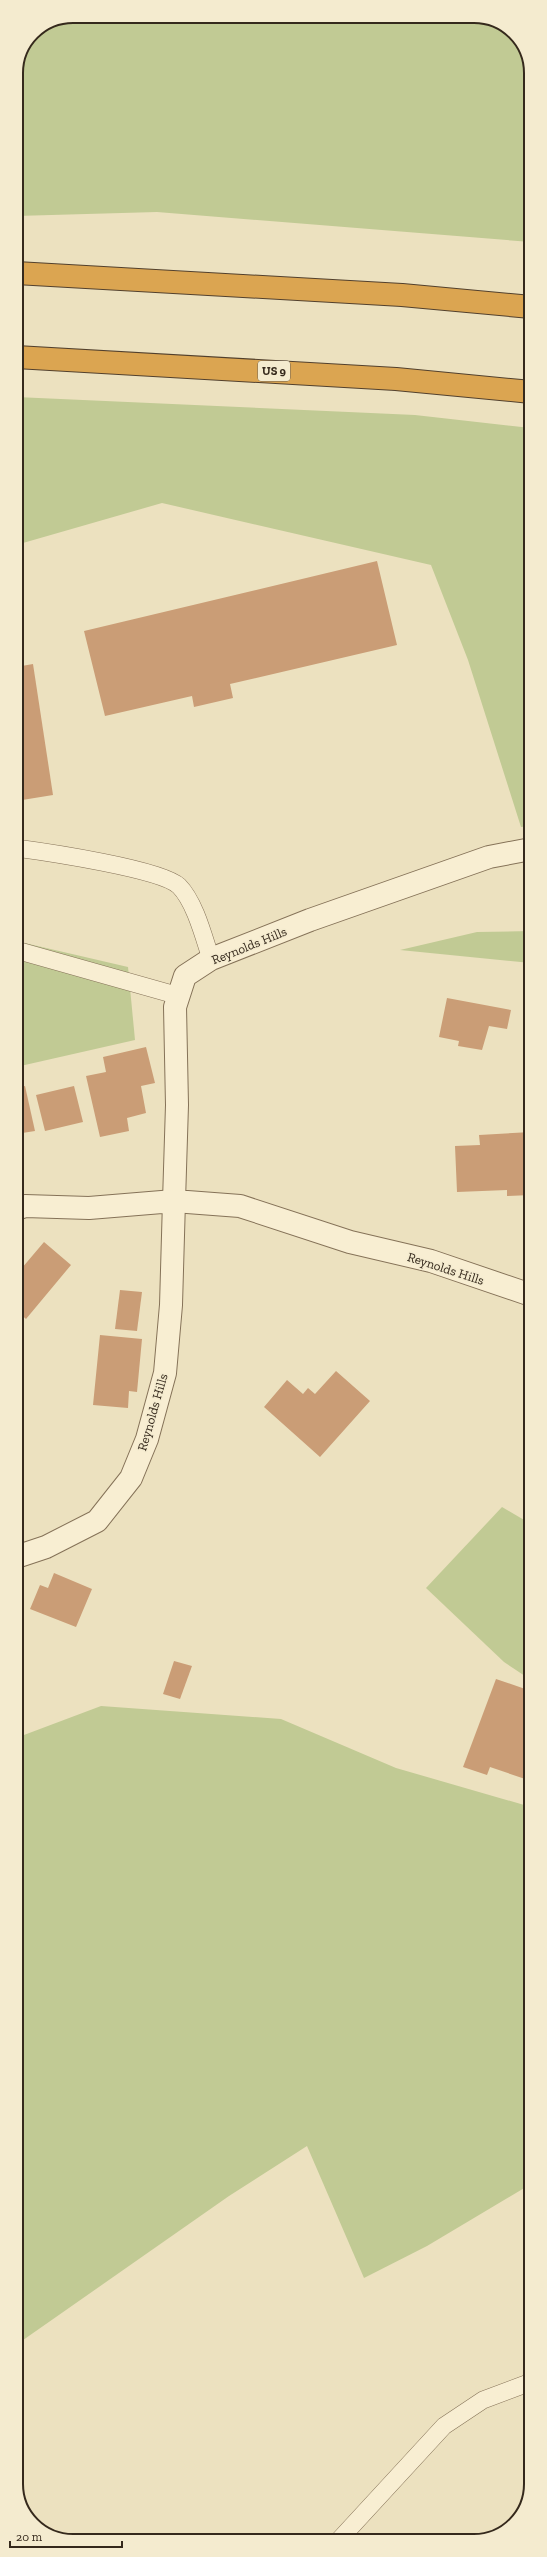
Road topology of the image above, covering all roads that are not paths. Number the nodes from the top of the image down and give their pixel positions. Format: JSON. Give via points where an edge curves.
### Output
{"nodes":[{"id":1,"x":23,"y":273,"type":"edge"},
{"id":2,"x":524,"y":306,"type":"edge"},
{"id":3,"x":23,"y":357,"type":"edge"},
{"id":4,"x":524,"y":391,"type":"edge"},
{"id":5,"x":23,"y":849,"type":"edge"},
{"id":6,"x":524,"y":850,"type":"edge"},
{"id":7,"x":23,"y":952,"type":"edge"},
{"id":8,"x":211,"y":959,"type":"junction"},
{"id":9,"x":179,"y":996,"type":"junction"},
{"id":10,"x":174,"y":1201,"type":"junction"},
{"id":11,"x":23,"y":1207,"type":"edge"},
{"id":12,"x":524,"y":1293,"type":"edge"},
{"id":13,"x":23,"y":1555,"type":"edge"},
{"id":14,"x":524,"y":2385,"type":"edge"},
{"id":15,"x":345,"y":2534,"type":"edge"}],
"edges":[{"from":1,"to":2,"type":"highway","via":[[394,295]]},
{"from":3,"to":4,"type":"highway","number":"US 9","via":[[388,378]]},
{"from":5,"to":8,"type":"lane","via":[[52,852],[146,872],[179,886],[197,916]]},
{"from":6,"to":8,"type":"street","name":"Reynolds Hills","via":[[488,857],[310,920]]},
{"from":7,"to":9,"type":"lane"},
{"from":8,"to":9,"type":"street","name":"Reynolds Hills","via":[[185,976]]},
{"from":9,"to":10,"type":"street","name":"Reynolds Hills","via":[[175,1007],[177,1105]]},
{"from":10,"to":11,"type":"street","name":"Reynolds Hills","via":[[89,1208]]},
{"from":10,"to":12,"type":"street","name":"Reynolds Hills","via":[[240,1206],[350,1242],[431,1261]]},
{"from":10,"to":13,"type":"street","name":"Reynolds Hills","via":[[165,1373],[146,1439],[131,1478],[97,1521],[46,1547]]},
{"from":14,"to":15,"type":"lane","via":[[483,2400],[444,2426]]}]}
